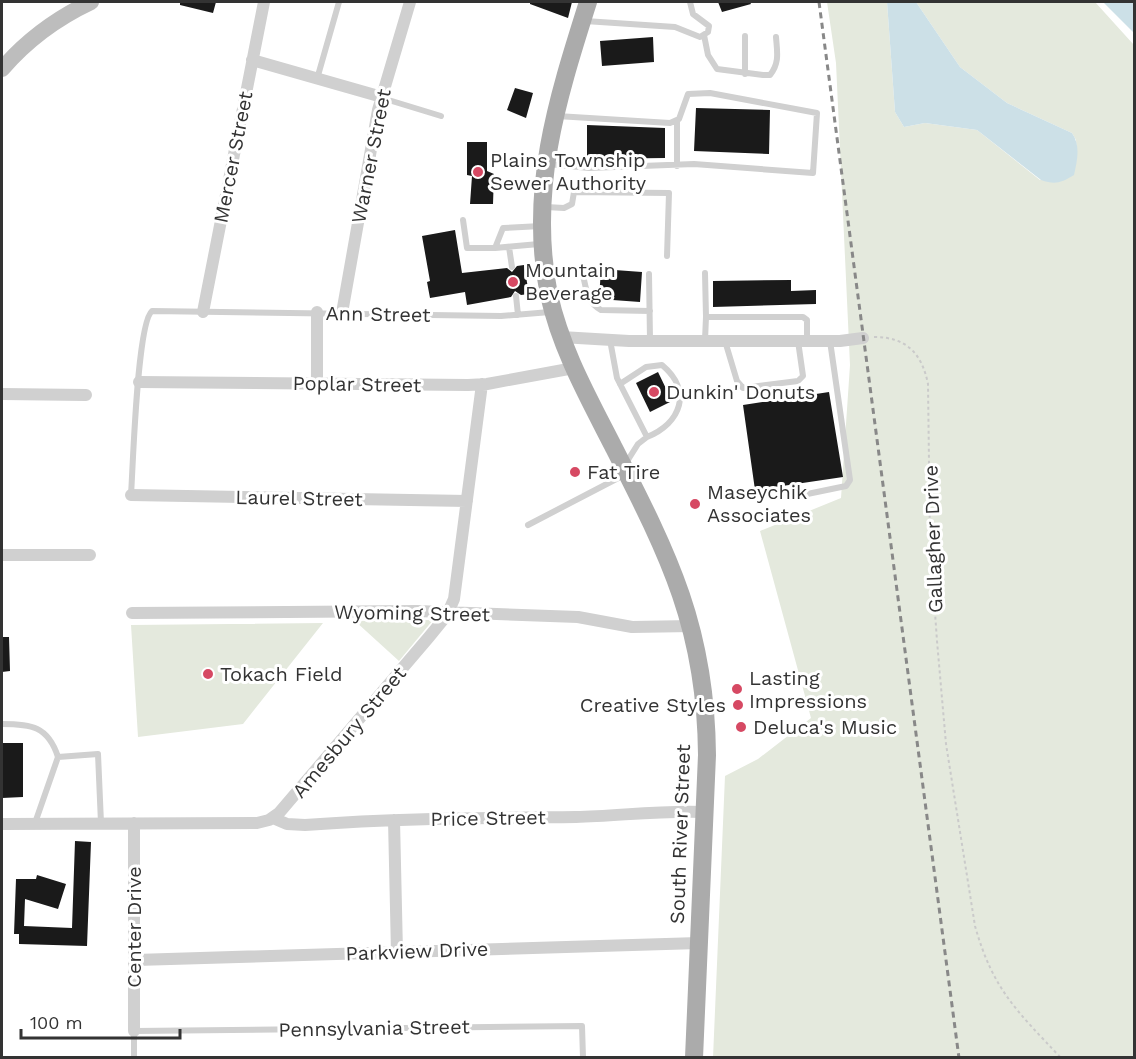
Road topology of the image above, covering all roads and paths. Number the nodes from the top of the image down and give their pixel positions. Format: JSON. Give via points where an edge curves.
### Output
{"nodes":[{"id":1,"x":91,"y":2,"type":"edge"},
{"id":2,"x":264,"y":2,"type":"edge"},
{"id":3,"x":339,"y":2,"type":"edge"},
{"id":4,"x":410,"y":2,"type":"edge"},
{"id":5,"x":588,"y":2,"type":"edge"},
{"id":6,"x":690,"y":2,"type":"edge"},
{"id":7,"x":582,"y":21,"type":"junction"},
{"id":8,"x":704,"y":35,"type":"junction"},
{"id":9,"x":745,"y":36,"type":"dead end"},
{"id":10,"x":776,"y":37,"type":"dead end"},
{"id":11,"x":252,"y":60,"type":"junction"},
{"id":12,"x":2,"y":69,"type":"edge"},
{"id":13,"x":745,"y":74,"type":"junction"},
{"id":14,"x":317,"y":80,"type":"junction"},
{"id":15,"x":382,"y":98,"type":"junction"},
{"id":16,"x":441,"y":116,"type":"dead end"},
{"id":17,"x":554,"y":116,"type":"junction"},
{"id":18,"x":674,"y":123,"type":"junction"},
{"id":19,"x":544,"y":164,"type":"junction"},
{"id":20,"x":677,"y":166,"type":"junction"},
{"id":21,"x":542,"y":207,"type":"junction"},
{"id":22,"x":463,"y":220,"type":"dead end"},
{"id":23,"x":542,"y":235,"type":"junction"},
{"id":24,"x":509,"y":247,"type":"junction"},
{"id":25,"x":495,"y":248,"type":"junction"},
{"id":26,"x":667,"y":256,"type":"dead end"},
{"id":27,"x":512,"y":267,"type":"dead end"},
{"id":28,"x":705,"y":273,"type":"dead end"},
{"id":29,"x":649,"y":274,"type":"dead end"},
{"id":30,"x":583,"y":275,"type":"dead end"},
{"id":31,"x":516,"y":296,"type":"dead end"},
{"id":32,"x":553,"y":311,"type":"junction"},
{"id":33,"x":650,"y":311,"type":"junction"},
{"id":34,"x":203,"y":312,"type":"junction"},
{"id":35,"x":317,"y":312,"type":"junction"},
{"id":36,"x":342,"y":313,"type":"junction"},
{"id":37,"x":518,"y":315,"type":"junction"},
{"id":38,"x":706,"y":316,"type":"junction"},
{"id":39,"x":561,"y":337,"type":"junction"},
{"id":40,"x":863,"y":338,"type":"joint"},
{"id":41,"x":610,"y":340,"type":"junction"},
{"id":42,"x":650,"y":340,"type":"junction"},
{"id":43,"x":705,"y":340,"type":"junction"},
{"id":44,"x":725,"y":340,"type":"junction"},
{"id":45,"x":802,"y":341,"type":"junction"},
{"id":46,"x":830,"y":341,"type":"junction"},
{"id":47,"x":574,"y":368,"type":"junction"},
{"id":48,"x":139,"y":382,"type":"junction"},
{"id":49,"x":317,"y":384,"type":"junction"},
{"id":50,"x":482,"y":384,"type":"junction"},
{"id":51,"x":620,"y":384,"type":"junction"},
{"id":52,"x":2,"y":394,"type":"edge"},
{"id":53,"x":86,"y":395,"type":"dead end"},
{"id":54,"x":647,"y":437,"type":"junction"},
{"id":55,"x":625,"y":470,"type":"junction"},
{"id":56,"x":131,"y":495,"type":"joint"},
{"id":57,"x":788,"y":498,"type":"dead end"},
{"id":58,"x":467,"y":501,"type":"junction"},
{"id":59,"x":528,"y":525,"type":"dead end"},
{"id":60,"x":2,"y":555,"type":"edge"},
{"id":61,"x":90,"y":555,"type":"dead end"},
{"id":62,"x":132,"y":613,"type":"dead end"},
{"id":63,"x":448,"y":613,"type":"junction"},
{"id":64,"x":692,"y":626,"type":"junction"},
{"id":65,"x":2,"y":724,"type":"edge"},
{"id":66,"x":58,"y":757,"type":"junction"},
{"id":67,"x":705,"y":812,"type":"junction"},
{"id":68,"x":273,"y":818,"type":"junction"},
{"id":69,"x":394,"y":820,"type":"junction"},
{"id":70,"x":35,"y":823,"type":"junction"},
{"id":71,"x":101,"y":823,"type":"junction"},
{"id":72,"x":134,"y":823,"type":"junction"},
{"id":73,"x":2,"y":824,"type":"edge"},
{"id":74,"x":699,"y":943,"type":"junction"},
{"id":75,"x":397,"y":953,"type":"junction"},
{"id":76,"x":136,"y":960,"type":"junction"},
{"id":77,"x":135,"y":1031,"type":"junction"},
{"id":78,"x":134,"y":1058,"type":"edge"},
{"id":79,"x":583,"y":1058,"type":"edge"},
{"id":80,"x":694,"y":1058,"type":"edge"},
{"id":81,"x":1060,"y":1058,"type":"edge"}],
"edges":[{"from":1,"to":12,"type":"main road","via":[[33,37]]},
{"from":2,"to":11,"type":"street","name":"Mercer Street"},
{"from":3,"to":14,"type":"lane"},
{"from":4,"to":15,"type":"street","name":"Warner Street"},
{"from":5,"to":7,"type":"main road","name":"South River Street"},
{"from":6,"to":8,"type":"lane","via":[[693,14],[709,26]]},
{"from":7,"to":8,"type":"lane","via":[[675,27]]},
{"from":7,"to":17,"type":"main road","name":"South River Street"},
{"from":8,"to":13,"type":"lane","via":[[708,55],[717,69]]},
{"from":9,"to":13,"type":"lane"},
{"from":10,"to":13,"type":"lane","via":[[777,62],[770,75]]},
{"from":11,"to":14,"type":"street"},
{"from":11,"to":34,"type":"street","name":"Mercer Street"},
{"from":14,"to":15,"type":"street"},
{"from":15,"to":16,"type":"lane"},
{"from":15,"to":36,"type":"street","name":"Warner Street"},
{"from":17,"to":18,"type":"lane"},
{"from":17,"to":19,"type":"main road","name":"South River Street"},
{"from":18,"to":20,"type":"lane"},
{"from":18,"to":20,"type":"lane","via":[[688,94],[710,93],[817,113],[813,173]]},
{"from":19,"to":20,"type":"lane","via":[[589,168]]},
{"from":19,"to":21,"type":"main road","name":"South River Street"},
{"from":21,"to":23,"type":"main road","name":"South River Street"},
{"from":21,"to":26,"type":"lane","via":[[564,208],[572,204],[574,192],[669,194]]},
{"from":22,"to":25,"type":"lane","via":[[467,248]]},
{"from":23,"to":24,"type":"lane"},
{"from":23,"to":25,"type":"lane","via":[[503,228]]},
{"from":23,"to":32,"type":"main road","name":"South River Street"},
{"from":24,"to":25,"type":"lane"},
{"from":24,"to":27,"type":"lane"},
{"from":28,"to":38,"type":"lane"},
{"from":29,"to":33,"type":"lane"},
{"from":30,"to":33,"type":"lane","via":[[595,307]]},
{"from":31,"to":37,"type":"lane"},
{"from":32,"to":37,"type":"lane","name":"Ann Street"},
{"from":32,"to":39,"type":"main road","name":"South River Street"},
{"from":33,"to":42,"type":"lane"},
{"from":34,"to":35,"type":"lane","name":"Ann Street"},
{"from":34,"to":48,"type":"lane","name":"Ann Street","via":[[159,309],[149,314]]},
{"from":35,"to":36,"type":"lane","name":"Ann Street"},
{"from":35,"to":49,"type":"street"},
{"from":36,"to":37,"type":"lane","name":"Ann Street"},
{"from":38,"to":43,"type":"lane"},
{"from":38,"to":45,"type":"lane","via":[[803,317],[807,320]]},
{"from":39,"to":41,"type":"street"},
{"from":39,"to":47,"type":"main road","name":"South River Street"},
{"from":40,"to":46,"type":"street"},
{"from":40,"to":81,"type":"path","name":"Gallagher Drive","via":[[888,338],[907,344],[925,368],[937,641],[946,744],[969,902],[981,948],[999,987]]},
{"from":41,"to":42,"type":"street"},
{"from":41,"to":51,"type":"lane"},
{"from":42,"to":43,"type":"street"},
{"from":43,"to":44,"type":"street"},
{"from":44,"to":45,"type":"street"},
{"from":44,"to":45,"type":"lane","via":[[737,381],[743,388],[798,381],[803,376]]},
{"from":45,"to":46,"type":"street"},
{"from":46,"to":57,"type":"lane","via":[[850,480],[846,486]]},
{"from":47,"to":50,"type":"street","name":"Poplar Street"},
{"from":47,"to":55,"type":"main road","name":"South River Street"},
{"from":48,"to":49,"type":"street","name":"Poplar Street"},
{"from":48,"to":56,"type":"lane"},
{"from":49,"to":50,"type":"street","name":"Poplar Street"},
{"from":50,"to":58,"type":"street","name":"Amesbury Street"},
{"from":51,"to":54,"type":"lane"},
{"from":51,"to":54,"type":"lane","via":[[646,367],[662,365],[679,389],[680,406],[670,424]]},
{"from":52,"to":53,"type":"street"},
{"from":54,"to":55,"type":"lane","via":[[638,444]]},
{"from":55,"to":59,"type":"lane"},
{"from":55,"to":64,"type":"main road","name":"South River Street","via":[[670,563]]},
{"from":56,"to":58,"type":"street","name":"Laurel Street"},
{"from":58,"to":63,"type":"street","name":"Amesbury Street","via":[[456,591]]},
{"from":60,"to":61,"type":"street"},
{"from":62,"to":63,"type":"street","name":"Wyoming Street"},
{"from":63,"to":64,"type":"street","name":"Wyoming Street","via":[[578,617],[632,627]]},
{"from":63,"to":68,"type":"street","name":"Amesbury Street"},
{"from":64,"to":67,"type":"main road","name":"South River Street","via":[[704,683]]},
{"from":65,"to":66,"type":"lane","via":[[40,729]]},
{"from":66,"to":70,"type":"lane"},
{"from":66,"to":71,"type":"lane","via":[[98,754]]},
{"from":67,"to":69,"type":"street","name":"Price Street"},
{"from":67,"to":74,"type":"main road","name":"South River Street"},
{"from":68,"to":69,"type":"street","name":"Price Street","via":[[305,825]]},
{"from":68,"to":72,"type":"street","via":[[257,823]]},
{"from":69,"to":75,"type":"street"},
{"from":70,"to":71,"type":"street"},
{"from":70,"to":73,"type":"street"},
{"from":71,"to":72,"type":"street"},
{"from":72,"to":76,"type":"street","name":"Center Drive"},
{"from":74,"to":75,"type":"street","name":"Parkview Drive"},
{"from":74,"to":80,"type":"main road","name":"South River Street"},
{"from":75,"to":76,"type":"street","name":"Parkview Drive"},
{"from":76,"to":77,"type":"street","name":"Center Drive"},
{"from":77,"to":78,"type":"lane"},
{"from":77,"to":79,"type":"lane","name":"Pennsylvania Street","via":[[582,1026]]}]}
